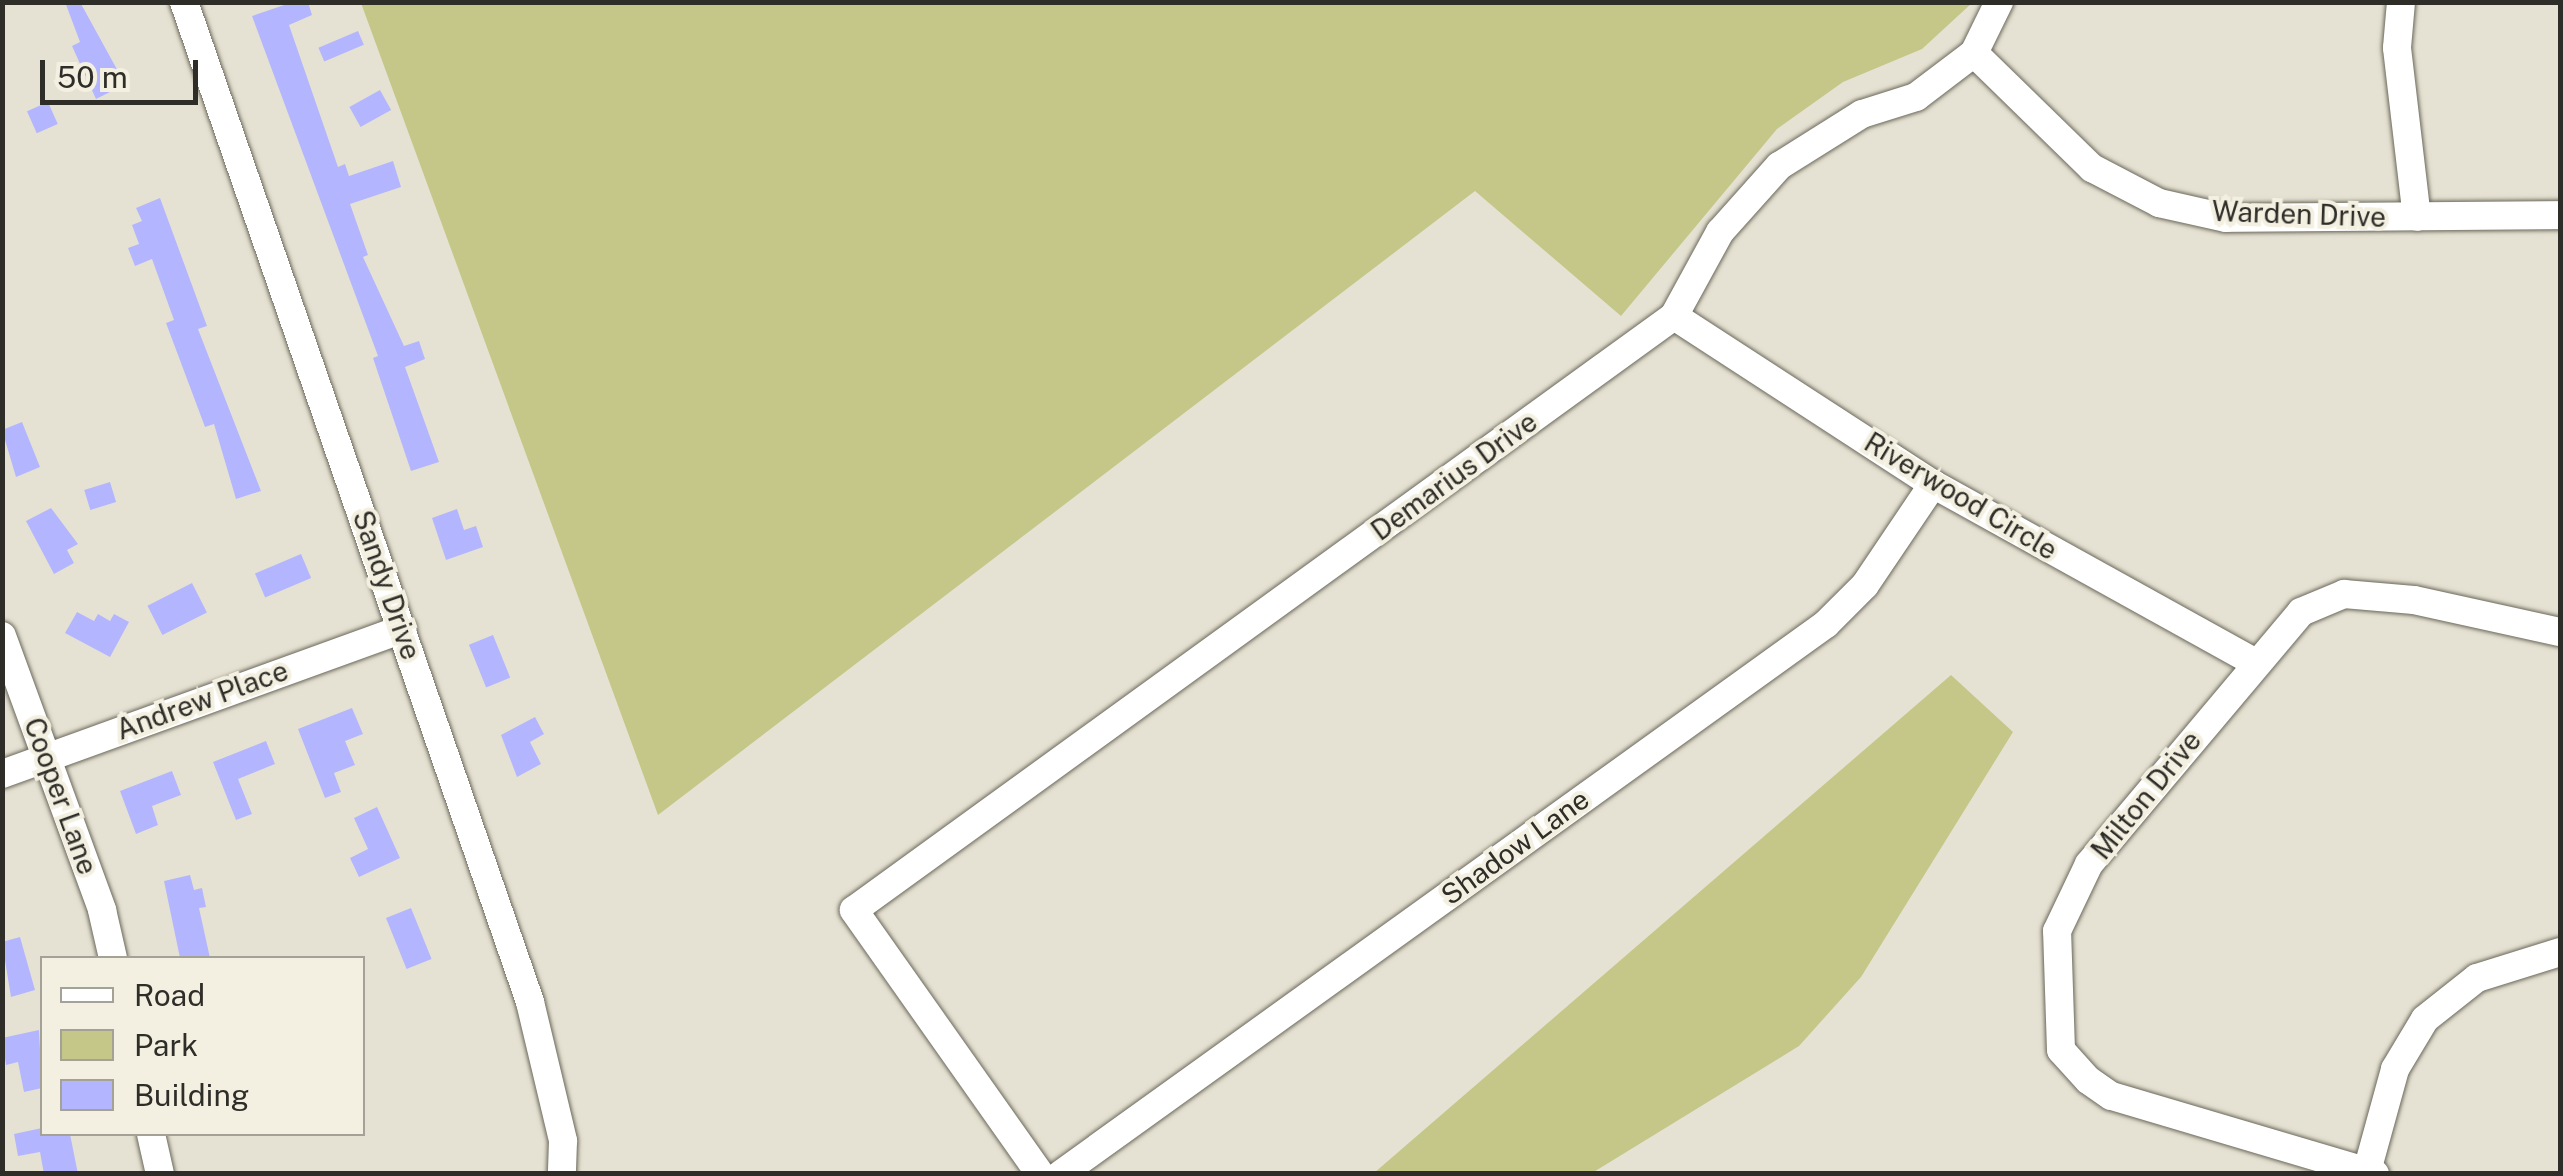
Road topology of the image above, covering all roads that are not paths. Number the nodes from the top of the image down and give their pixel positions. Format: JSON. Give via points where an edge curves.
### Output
{"nodes":[{"id":1,"x":184,"y":2,"type":"edge"},
{"id":2,"x":1999,"y":2,"type":"edge"},
{"id":3,"x":2401,"y":2,"type":"edge"},
{"id":4,"x":1974,"y":53,"type":"junction"},
{"id":5,"x":2560,"y":215,"type":"edge"},
{"id":6,"x":2417,"y":217,"type":"junction"},
{"id":7,"x":1674,"y":316,"type":"junction"},
{"id":8,"x":1934,"y":484,"type":"junction"},
{"id":9,"x":403,"y":629,"type":"junction"},
{"id":10,"x":2560,"y":632,"type":"edge"},
{"id":11,"x":2,"y":636,"type":"edge"},
{"id":12,"x":2254,"y":662,"type":"junction"},
{"id":13,"x":46,"y":756,"type":"junction"},
{"id":14,"x":2,"y":774,"type":"edge"},
{"id":15,"x":2560,"y":952,"type":"edge"},
{"id":16,"x":113,"y":956,"type":"edge"},
{"id":17,"x":151,"y":1136,"type":"edge"},
{"id":18,"x":2371,"y":1172,"type":"edge"},
{"id":19,"x":160,"y":1174,"type":"edge"},
{"id":20,"x":562,"y":1174,"type":"edge"},
{"id":21,"x":1040,"y":1174,"type":"edge"},
{"id":22,"x":1060,"y":1174,"type":"edge"}],
"edges":[{"from":1,"to":9,"type":"street","name":"Sandy Drive"},
{"from":2,"to":4,"type":"street","name":"Demarius Drive"},
{"from":3,"to":6,"type":"street","via":[[2398,48]]},
{"from":4,"to":6,"type":"street","name":"Warden Drive","via":[[2092,168],[2159,203],[2226,218]]},
{"from":4,"to":7,"type":"street","name":"Demarius Drive","via":[[1916,98],[1862,114],[1779,166],[1720,232]]},
{"from":5,"to":6,"type":"street","name":"Warden Drive"},
{"from":7,"to":8,"type":"street","name":"Riverwood Circle"},
{"from":7,"to":21,"type":"street","name":"Demarius Drive","via":[[854,910]]},
{"from":8,"to":12,"type":"street","name":"Riverwood Circle"},
{"from":8,"to":22,"type":"street","name":"Shadow Lane","via":[[1865,585],[1826,624]]},
{"from":9,"to":13,"type":"street","name":"Andrew Place"},
{"from":9,"to":20,"type":"street","name":"Sandy Drive","via":[[530,1002],[562,1141]]},
{"from":10,"to":12,"type":"street","name":"Milton Drive","via":[[2414,600],[2344,594],[2301,612]]},
{"from":11,"to":13,"type":"street","name":"Cooper Lane"},
{"from":12,"to":18,"type":"street","name":"Milton Drive","via":[[2088,864],[2057,931],[2061,1050],[2111,1096]]},
{"from":13,"to":14,"type":"street","name":"Andrew Place"},
{"from":13,"to":16,"type":"street","name":"Cooper Lane"},
{"from":15,"to":18,"type":"street","via":[[2477,978],[2425,1019],[2395,1069]]},
{"from":17,"to":19,"type":"street"}]}
